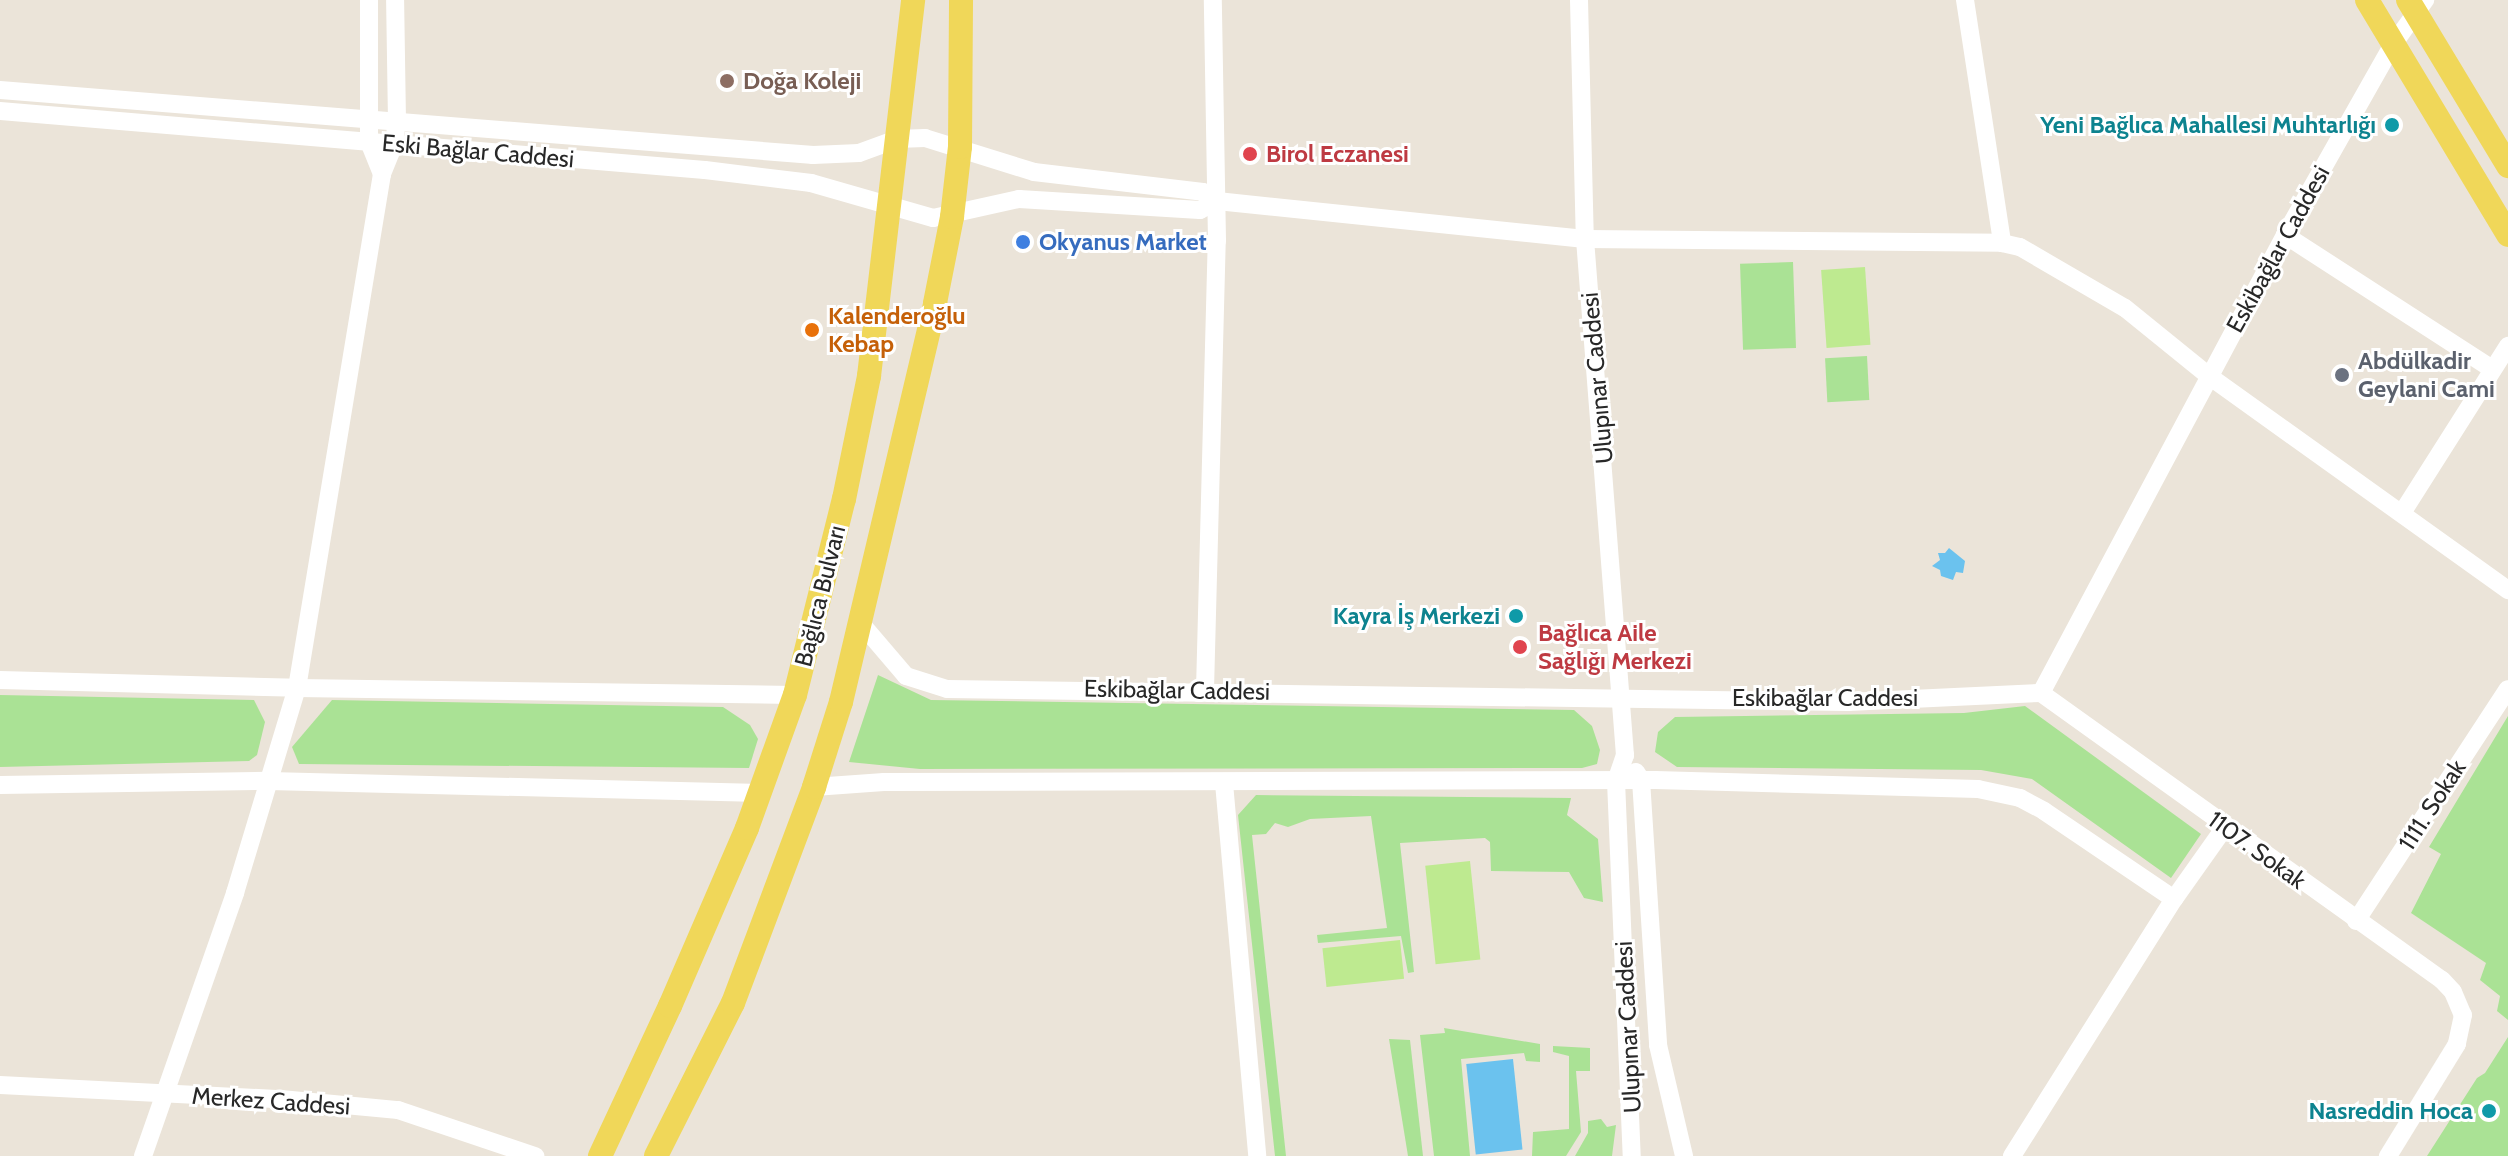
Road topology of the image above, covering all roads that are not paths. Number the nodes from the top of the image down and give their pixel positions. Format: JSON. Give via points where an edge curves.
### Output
{"nodes":[{"id":1,"x":369,"y":0,"type":"edge"},
{"id":2,"x":395,"y":0,"type":"edge"},
{"id":3,"x":913,"y":0,"type":"edge"},
{"id":4,"x":961,"y":0,"type":"edge"},
{"id":5,"x":1213,"y":0,"type":"edge"},
{"id":6,"x":1965,"y":0,"type":"edge"},
{"id":7,"x":2367,"y":0,"type":"edge"},
{"id":8,"x":1584,"y":1,"type":"edge"},
{"id":9,"x":2416,"y":4,"type":"edge"},
{"id":10,"x":2392,"y":46,"type":"junction"},
{"id":11,"x":0,"y":90,"type":"edge"},
{"id":12,"x":0,"y":111,"type":"edge"},
{"id":13,"x":371,"y":119,"type":"junction"},
{"id":14,"x":397,"y":121,"type":"junction"},
{"id":15,"x":897,"y":139,"type":"junction"},
{"id":16,"x":369,"y":142,"type":"junction"},
{"id":17,"x":394,"y":144,"type":"junction"},
{"id":18,"x":960,"y":147,"type":"junction"},
{"id":19,"x":2508,"y":166,"type":"edge"},
{"id":20,"x":382,"y":174,"type":"junction"},
{"id":21,"x":1217,"y":201,"type":"junction"},
{"id":22,"x":889,"y":207,"type":"junction"},
{"id":23,"x":952,"y":217,"type":"junction"},
{"id":24,"x":2285,"y":235,"type":"junction"},
{"id":25,"x":2508,"y":235,"type":"edge"},
{"id":26,"x":1585,"y":239,"type":"junction"},
{"id":27,"x":2002,"y":243,"type":"junction"},
{"id":28,"x":2508,"y":346,"type":"edge"},
{"id":29,"x":2492,"y":369,"type":"junction"},
{"id":30,"x":2209,"y":376,"type":"junction"},
{"id":31,"x":2402,"y":513,"type":"junction"},
{"id":32,"x":2508,"y":590,"type":"edge"},
{"id":33,"x":859,"y":621,"type":"junction"},
{"id":34,"x":0,"y":680,"type":"edge"},
{"id":35,"x":297,"y":688,"type":"junction"},
{"id":36,"x":2508,"y":689,"type":"edge"},
{"id":37,"x":1205,"y":690,"type":"junction"},
{"id":38,"x":2041,"y":693,"type":"junction"},
{"id":39,"x":795,"y":695,"type":"junction"},
{"id":40,"x":1621,"y":696,"type":"junction"},
{"id":41,"x":1625,"y":755,"type":"junction"},
{"id":42,"x":1641,"y":780,"type":"junction"},
{"id":43,"x":269,"y":781,"type":"junction"},
{"id":44,"x":1616,"y":781,"type":"junction"},
{"id":45,"x":1224,"y":783,"type":"junction"},
{"id":46,"x":0,"y":785,"type":"edge"},
{"id":47,"x":814,"y":787,"type":"junction"},
{"id":48,"x":761,"y":793,"type":"junction"},
{"id":49,"x":2225,"y":827,"type":"junction"},
{"id":50,"x":2174,"y":899,"type":"junction"},
{"id":51,"x":2356,"y":921,"type":"junction"},
{"id":52,"x":0,"y":1085,"type":"edge"},
{"id":53,"x":165,"y":1093,"type":"junction"},
{"id":54,"x":2022,"y":1153,"type":"edge"},
{"id":55,"x":143,"y":1156,"type":"edge"},
{"id":56,"x":535,"y":1156,"type":"edge"},
{"id":57,"x":600,"y":1156,"type":"edge"},
{"id":58,"x":656,"y":1156,"type":"edge"},
{"id":59,"x":1257,"y":1156,"type":"edge"},
{"id":60,"x":1632,"y":1156,"type":"edge"},
{"id":61,"x":1684,"y":1156,"type":"edge"},
{"id":62,"x":2388,"y":1156,"type":"edge"}],
"edges":[{"from":1,"to":13,"type":"street"},
{"from":2,"to":14,"type":"street"},
{"from":3,"to":15,"type":"main road","name":"Bağlıca Bulvarı"},
{"from":4,"to":18,"type":"main road","name":"Bağlıca Bulvarı"},
{"from":5,"to":21,"type":"street"},
{"from":6,"to":27,"type":"street"},
{"from":7,"to":10,"type":"main road"},
{"from":8,"to":26,"type":"street","name":"Ulupınar Caddesi"},
{"from":9,"to":10,"type":"street","name":"Eskibağlar Caddesi"},
{"from":9,"to":19,"type":"main road"},
{"from":10,"to":24,"type":"street","name":"Eskibağlar Caddesi"},
{"from":10,"to":25,"type":"main road"},
{"from":11,"to":13,"type":"street"},
{"from":12,"to":16,"type":"street","name":"Eski Bağlar Caddesi"},
{"from":13,"to":14,"type":"street"},
{"from":13,"to":16,"type":"street"},
{"from":14,"to":15,"type":"street","via":[[813,155],[859,153]]},
{"from":14,"to":17,"type":"street"},
{"from":15,"to":18,"type":"street","via":[[925,138]]},
{"from":15,"to":22,"type":"main road","name":"Bağlıca Bulvarı"},
{"from":16,"to":17,"type":"street","name":"Eski Bağlar Caddesi"},
{"from":16,"to":20,"type":"street"},
{"from":17,"to":20,"type":"street"},
{"from":17,"to":22,"type":"street","name":"Eski Bağlar Caddesi","via":[[811,183]]},
{"from":18,"to":21,"type":"street","via":[[1034,172],[1203,192]]},
{"from":18,"to":23,"type":"main road","name":"Bağlıca Bulvarı"},
{"from":20,"to":35,"type":"street"},
{"from":21,"to":23,"type":"street","via":[[1200,210],[1019,199]]},
{"from":21,"to":26,"type":"street"},
{"from":21,"to":37,"type":"street"},
{"from":22,"to":23,"type":"street","name":"Eski Bağlar Caddesi"},
{"from":22,"to":39,"type":"main road","name":"Bağlıca Bulvarı","via":[[869,376]]},
{"from":23,"to":33,"type":"main road","name":"Bağlıca Bulvarı"},
{"from":24,"to":29,"type":"street"},
{"from":24,"to":30,"type":"street","name":"Eskibağlar Caddesi"},
{"from":26,"to":27,"type":"street"},
{"from":26,"to":40,"type":"street","name":"Ulupınar Caddesi"},
{"from":27,"to":30,"type":"street","via":[[2020,247],[2125,308]]},
{"from":28,"to":29,"type":"street"},
{"from":29,"to":31,"type":"street"},
{"from":30,"to":31,"type":"street"},
{"from":30,"to":38,"type":"street","name":"Eskibağlar Caddesi"},
{"from":31,"to":32,"type":"street"},
{"from":33,"to":37,"type":"street","name":"Eskibağlar Caddesi","via":[[906,676],[947,689]]},
{"from":33,"to":47,"type":"main road","name":"Bağlıca Bulvarı"},
{"from":34,"to":35,"type":"street"},
{"from":35,"to":39,"type":"street"},
{"from":35,"to":43,"type":"street"},
{"from":36,"to":51,"type":"street","name":"1111. Sokak"},
{"from":37,"to":40,"type":"street","name":"Eskibağlar Caddesi"},
{"from":38,"to":40,"type":"street","name":"Eskibağlar Caddesi","via":[[1848,702]]},
{"from":38,"to":49,"type":"street","name":"1107. Sokak"},
{"from":39,"to":48,"type":"main road","name":"Bağlıca Bulvarı"},
{"from":40,"to":41,"type":"street","name":"Ulupınar Caddesi"},
{"from":41,"to":42,"type":"street","name":"Ulupınar Caddesi"},
{"from":41,"to":44,"type":"street","name":"Ulupınar Caddesi"},
{"from":42,"to":44,"type":"street"},
{"from":42,"to":50,"type":"street","via":[[1978,789],[2006,795],[2044,811]]},
{"from":42,"to":61,"type":"street","name":"Ulupınar Caddesi","via":[[1658,1045]]},
{"from":43,"to":46,"type":"street"},
{"from":43,"to":48,"type":"street"},
{"from":43,"to":53,"type":"street"},
{"from":44,"to":45,"type":"street"},
{"from":44,"to":60,"type":"street","name":"Ulupınar Caddesi"},
{"from":45,"to":47,"type":"street","via":[[884,782]]},
{"from":45,"to":59,"type":"street"},
{"from":47,"to":58,"type":"main road","name":"Bağlıca Bulvarı","via":[[733,1003]]},
{"from":48,"to":57,"type":"main road","name":"Bağlıca Bulvarı"},
{"from":49,"to":50,"type":"street"},
{"from":49,"to":51,"type":"street","name":"1107. Sokak"},
{"from":50,"to":54,"type":"street"},
{"from":51,"to":62,"type":"street","name":"1107. Sokak","via":[[2442,980],[2463,1015],[2457,1044]]},
{"from":52,"to":53,"type":"street","name":"Merkez Caddesi"},
{"from":53,"to":55,"type":"street"},
{"from":53,"to":56,"type":"street","name":"Merkez Caddesi","via":[[398,1110]]}]}
